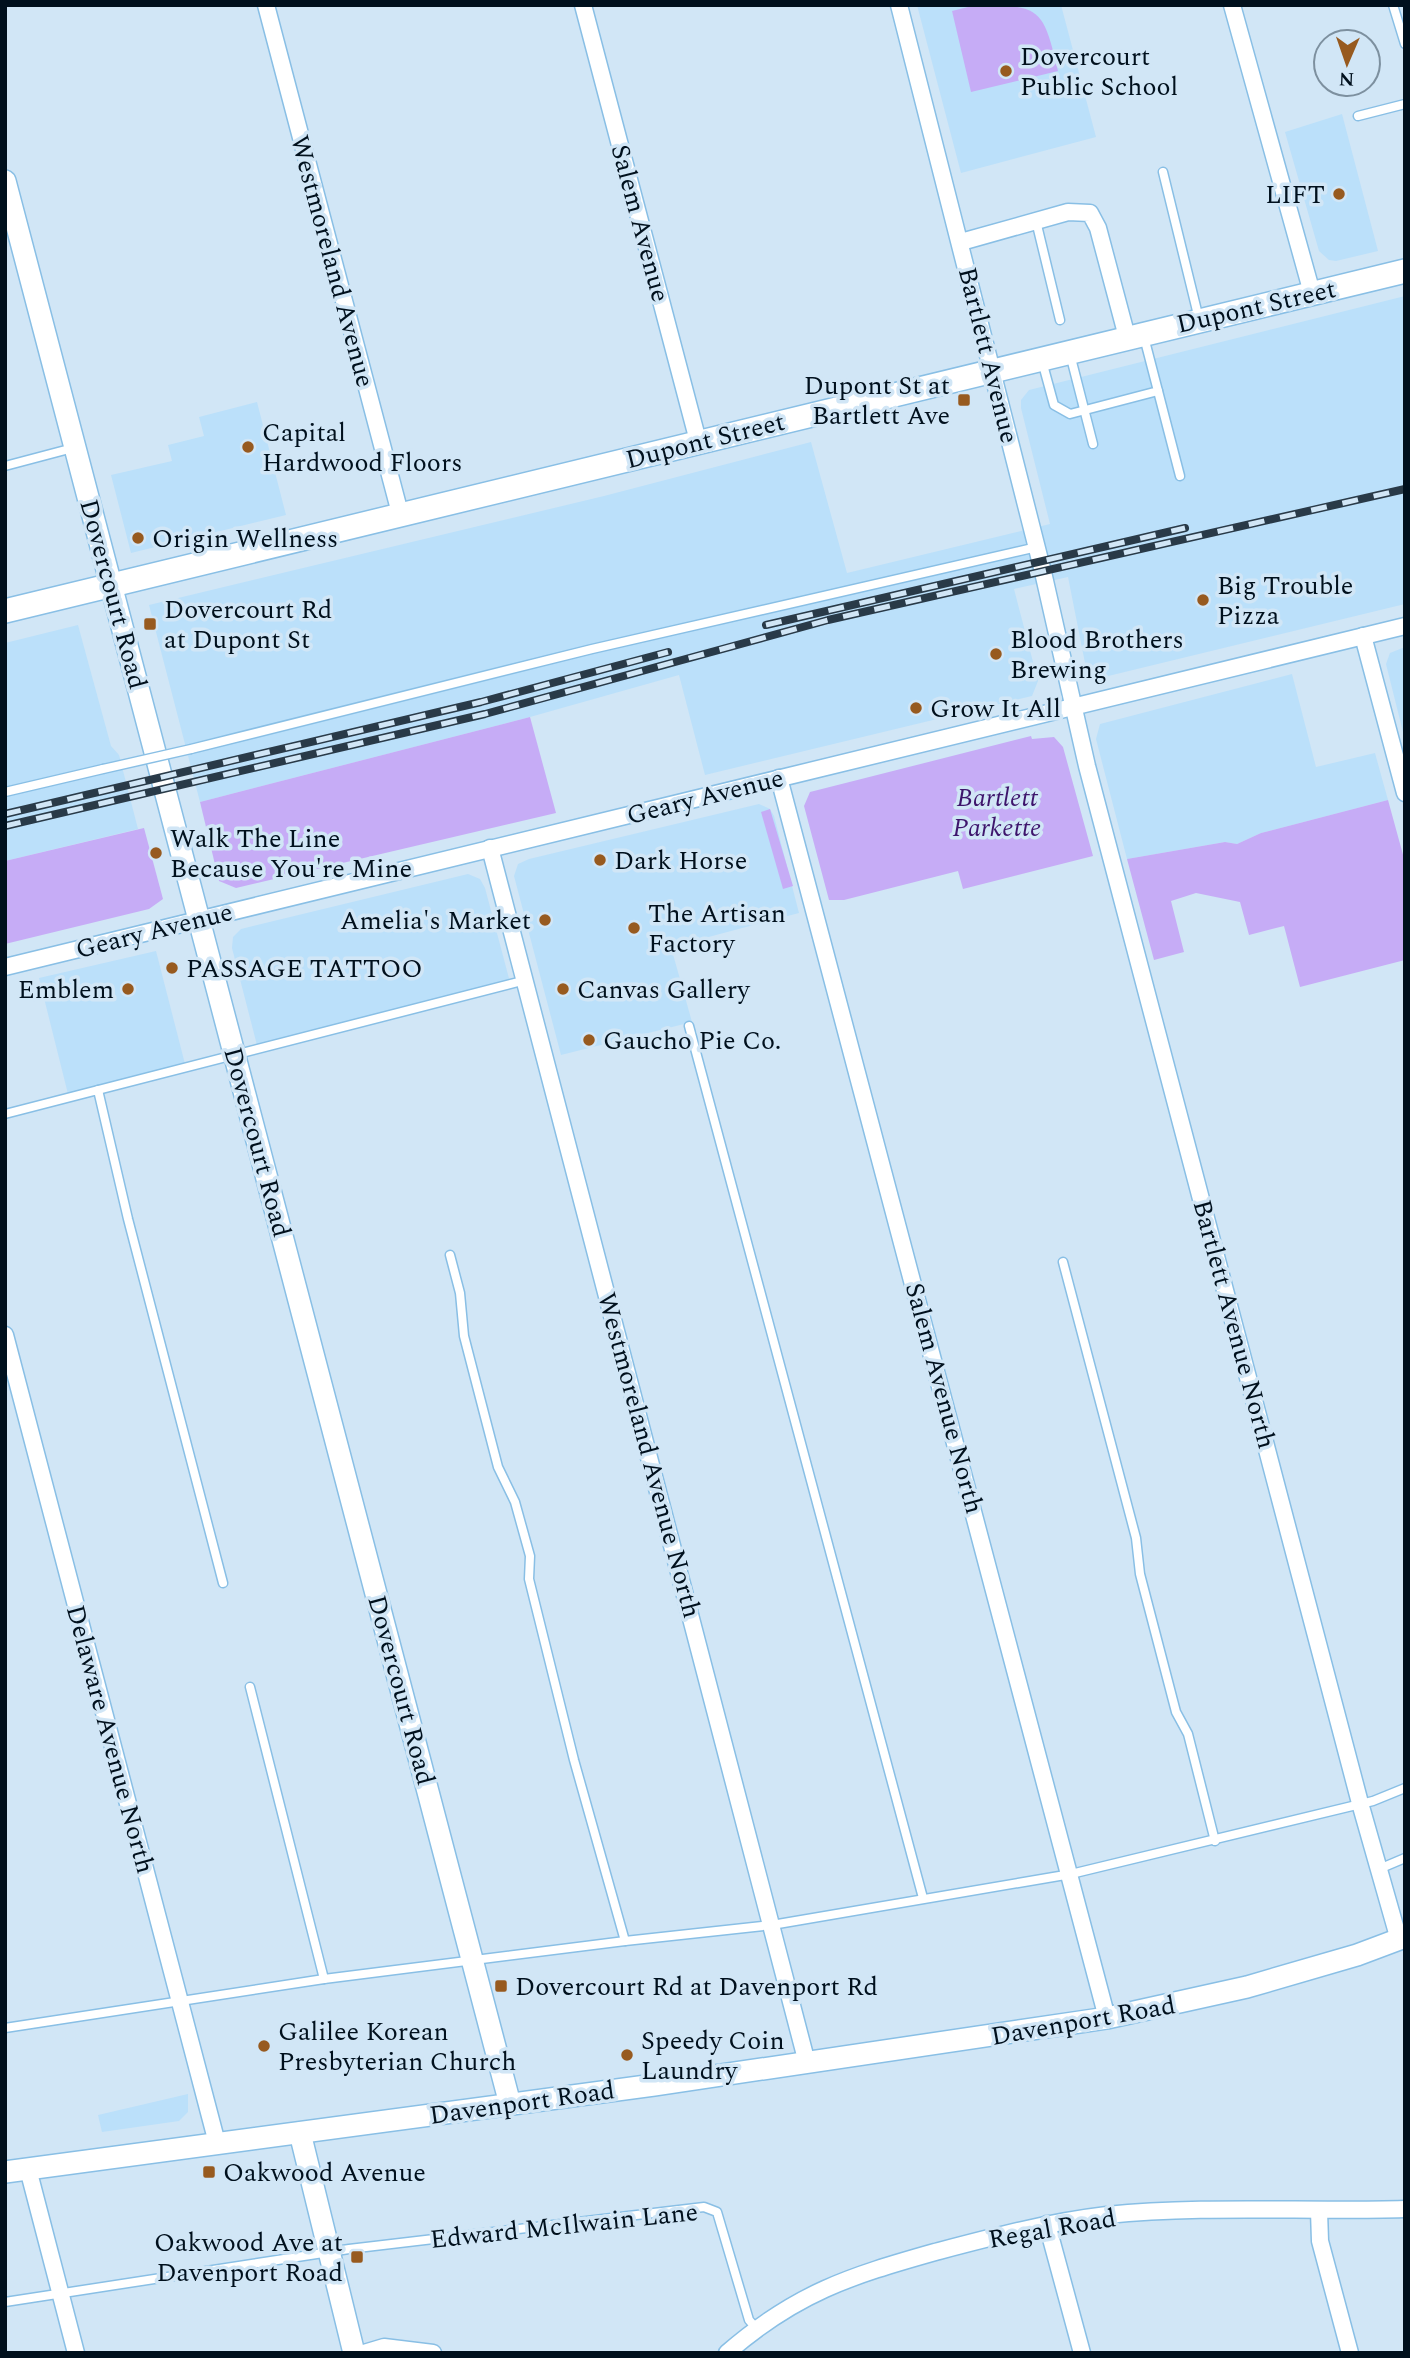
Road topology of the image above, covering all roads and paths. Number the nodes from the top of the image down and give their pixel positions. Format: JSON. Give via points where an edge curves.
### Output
{"nodes":[{"id":1,"x":266,"y":5,"type":"edge"},
{"id":2,"x":583,"y":5,"type":"edge"},
{"id":3,"x":899,"y":5,"type":"edge"},
{"id":4,"x":1233,"y":5,"type":"edge"},
{"id":5,"x":1393,"y":5,"type":"edge"},
{"id":6,"x":1405,"y":44,"type":"edge"},
{"id":7,"x":1405,"y":104,"type":"edge"},
{"id":8,"x":1358,"y":116,"type":"dead end"},
{"id":9,"x":1163,"y":172,"type":"dead end"},
{"id":10,"x":5,"y":181,"type":"edge"},
{"id":11,"x":1036,"y":221,"type":"junction"},
{"id":12,"x":961,"y":242,"type":"junction"},
{"id":13,"x":1405,"y":271,"type":"edge"},
{"id":14,"x":1312,"y":293,"type":"junction"},
{"id":15,"x":1199,"y":319,"type":"junction"},
{"id":16,"x":1060,"y":320,"type":"dead end"},
{"id":17,"x":1135,"y":335,"type":"junction"},
{"id":18,"x":1069,"y":351,"type":"junction"},
{"id":19,"x":1041,"y":358,"type":"junction"},
{"id":20,"x":993,"y":370,"type":"junction"},
{"id":21,"x":1158,"y":391,"type":"junction"},
{"id":22,"x":1084,"y":410,"type":"junction"},
{"id":23,"x":698,"y":441,"type":"junction"},
{"id":24,"x":1093,"y":444,"type":"dead end"},
{"id":25,"x":76,"y":447,"type":"junction"},
{"id":26,"x":5,"y":466,"type":"edge"},
{"id":27,"x":1180,"y":475,"type":"dead end"},
{"id":28,"x":401,"y":517,"type":"junction"},
{"id":29,"x":1037,"y":547,"type":"junction"},
{"id":30,"x":111,"y":585,"type":"junction"},
{"id":31,"x":5,"y":611,"type":"edge"},
{"id":32,"x":1405,"y":626,"type":"edge"},
{"id":33,"x":1363,"y":636,"type":"junction"},
{"id":34,"x":1072,"y":707,"type":"junction"},
{"id":35,"x":779,"y":778,"type":"junction"},
{"id":36,"x":5,"y":792,"type":"edge"},
{"id":37,"x":1405,"y":793,"type":"edge"},
{"id":38,"x":491,"y":848,"type":"junction"},
{"id":39,"x":198,"y":919,"type":"junction"},
{"id":40,"x":5,"y":967,"type":"edge"},
{"id":41,"x":527,"y":979,"type":"junction"},
{"id":42,"x":689,"y":1026,"type":"dead end"},
{"id":43,"x":235,"y":1055,"type":"junction"},
{"id":44,"x":98,"y":1090,"type":"junction"},
{"id":45,"x":5,"y":1114,"type":"edge"},
{"id":46,"x":450,"y":1255,"type":"dead end"},
{"id":47,"x":1063,"y":1262,"type":"dead end"},
{"id":48,"x":5,"y":1335,"type":"edge"},
{"id":49,"x":223,"y":1583,"type":"dead end"},
{"id":50,"x":250,"y":1687,"type":"dead end"},
{"id":51,"x":1405,"y":1788,"type":"edge"},
{"id":52,"x":1360,"y":1803,"type":"junction"},
{"id":53,"x":1215,"y":1841,"type":"junction"},
{"id":54,"x":1405,"y":1858,"type":"edge"},
{"id":55,"x":1379,"y":1869,"type":"junction"},
{"id":56,"x":1071,"y":1874,"type":"junction"},
{"id":57,"x":923,"y":1898,"type":"junction"},
{"id":58,"x":772,"y":1926,"type":"junction"},
{"id":59,"x":1402,"y":1939,"type":"edge"},
{"id":60,"x":625,"y":1941,"type":"junction"},
{"id":61,"x":473,"y":1960,"type":"junction"},
{"id":62,"x":324,"y":1979,"type":"junction"},
{"id":63,"x":180,"y":2000,"type":"junction"},
{"id":64,"x":1107,"y":2018,"type":"junction"},
{"id":65,"x":5,"y":2028,"type":"edge"},
{"id":66,"x":807,"y":2063,"type":"junction"},
{"id":67,"x":510,"y":2104,"type":"junction"},
{"id":68,"x":300,"y":2133,"type":"junction"},
{"id":69,"x":217,"y":2143,"type":"junction"},
{"id":70,"x":28,"y":2169,"type":"junction"},
{"id":71,"x":5,"y":2172,"type":"edge"},
{"id":72,"x":1405,"y":2209,"type":"edge"},
{"id":73,"x":1320,"y":2211,"type":"junction"},
{"id":74,"x":1047,"y":2224,"type":"junction"},
{"id":75,"x":330,"y":2253,"type":"junction"},
{"id":76,"x":59,"y":2295,"type":"junction"},
{"id":77,"x":5,"y":2302,"type":"edge"},
{"id":78,"x":756,"y":2328,"type":"junction"},
{"id":79,"x":76,"y":2353,"type":"edge"},
{"id":80,"x":354,"y":2353,"type":"edge"},
{"id":81,"x":364,"y":2353,"type":"edge"},
{"id":82,"x":433,"y":2353,"type":"edge"},
{"id":83,"x":727,"y":2353,"type":"edge"},
{"id":84,"x":1082,"y":2353,"type":"edge"},
{"id":85,"x":1350,"y":2353,"type":"edge"}],
"edges":[{"from":1,"to":28,"type":"street","name":"Westmoreland Avenue"},
{"from":2,"to":23,"type":"street","name":"Salem Avenue"},
{"from":3,"to":12,"type":"street","name":"Bartlett Avenue"},
{"from":4,"to":14,"type":"street"},
{"from":5,"to":6,"type":"lane"},
{"from":7,"to":8,"type":"lane"},
{"from":9,"to":15,"type":"lane"},
{"from":10,"to":25,"type":"street","name":"Dovercourt Road"},
{"from":11,"to":12,"type":"street"},
{"from":11,"to":16,"type":"lane"},
{"from":11,"to":17,"type":"street","via":[[1068,212],[1090,213]]},
{"from":12,"to":20,"type":"street","name":"Bartlett Avenue"},
{"from":13,"to":14,"type":"main road","name":"Dupont Street"},
{"from":14,"to":15,"type":"main road","name":"Dupont Street"},
{"from":15,"to":17,"type":"main road","name":"Dupont Street"},
{"from":17,"to":18,"type":"main road","name":"Dupont Street"},
{"from":17,"to":21,"type":"lane"},
{"from":18,"to":19,"type":"main road","name":"Dupont Street"},
{"from":18,"to":22,"type":"lane"},
{"from":19,"to":20,"type":"main road","name":"Dupont Street"},
{"from":19,"to":22,"type":"lane","via":[[1054,405],[1064,413]]},
{"from":20,"to":23,"type":"main road","name":"Dupont Street"},
{"from":20,"to":29,"type":"street","name":"Bartlett Avenue"},
{"from":21,"to":22,"type":"lane"},
{"from":21,"to":27,"type":"lane"},
{"from":22,"to":24,"type":"lane"},
{"from":23,"to":28,"type":"main road","name":"Dupont Street"},
{"from":25,"to":26,"type":"lane"},
{"from":25,"to":30,"type":"street","name":"Dovercourt Road"},
{"from":28,"to":30,"type":"main road","name":"Dupont Street"},
{"from":29,"to":34,"type":"street","name":"Bartlett Avenue"},
{"from":29,"to":36,"type":"lane","bridge":true,"via":[[592,649]]},
{"from":30,"to":31,"type":"main road","name":"Dupont Street"},
{"from":30,"to":39,"type":"street","name":"Dovercourt Road"},
{"from":32,"to":33,"type":"street","name":"Geary Avenue"},
{"from":33,"to":34,"type":"street","name":"Geary Avenue"},
{"from":33,"to":37,"type":"street"},
{"from":34,"to":35,"type":"street","name":"Geary Avenue"},
{"from":34,"to":52,"type":"street","name":"Bartlett Avenue North"},
{"from":35,"to":38,"type":"street","name":"Geary Avenue"},
{"from":35,"to":56,"type":"street","name":"Salem Avenue North"},
{"from":38,"to":39,"type":"street","name":"Geary Avenue"},
{"from":38,"to":41,"type":"street","name":"Westmoreland Avenue North"},
{"from":39,"to":40,"type":"street","name":"Geary Avenue"},
{"from":39,"to":43,"type":"street","name":"Dovercourt Road"},
{"from":41,"to":43,"type":"lane"},
{"from":41,"to":58,"type":"street","name":"Westmoreland Avenue North"},
{"from":42,"to":57,"type":"lane"},
{"from":43,"to":44,"type":"lane"},
{"from":43,"to":61,"type":"street","name":"Dovercourt Road"},
{"from":44,"to":45,"type":"lane"},
{"from":44,"to":49,"type":"lane"},
{"from":46,"to":60,"type":"lane","via":[[464,1336],[499,1467],[515,1502],[530,1556],[529,1579]]},
{"from":47,"to":53,"type":"lane","via":[[1136,1538],[1140,1574],[1176,1712],[1188,1734]]},
{"from":48,"to":63,"type":"street","name":"Delaware Avenue North"},
{"from":50,"to":62,"type":"lane"},
{"from":51,"to":52,"type":"lane"},
{"from":52,"to":53,"type":"lane"},
{"from":52,"to":55,"type":"street","name":"Bartlett Avenue North"},
{"from":53,"to":56,"type":"lane"},
{"from":54,"to":55,"type":"lane"},
{"from":55,"to":59,"type":"street","name":"Bartlett Avenue North"},
{"from":56,"to":57,"type":"lane"},
{"from":56,"to":64,"type":"street","name":"Salem Avenue North"},
{"from":57,"to":58,"type":"lane"},
{"from":58,"to":60,"type":"lane"},
{"from":58,"to":66,"type":"street","name":"Westmoreland Avenue North"},
{"from":59,"to":64,"type":"street","name":"Davenport Road","via":[[1247,1987]]},
{"from":60,"to":61,"type":"lane"},
{"from":61,"to":62,"type":"lane"},
{"from":61,"to":67,"type":"street","name":"Dovercourt Road"},
{"from":62,"to":63,"type":"lane"},
{"from":63,"to":65,"type":"lane"},
{"from":63,"to":69,"type":"street","name":"Delaware Avenue North"},
{"from":64,"to":66,"type":"street","name":"Davenport Road"},
{"from":66,"to":67,"type":"street","name":"Davenport Road"},
{"from":67,"to":68,"type":"street","name":"Davenport Road"},
{"from":68,"to":69,"type":"street","name":"Davenport Road"},
{"from":68,"to":75,"type":"street"},
{"from":69,"to":70,"type":"street","name":"Davenport Road"},
{"from":70,"to":71,"type":"street","name":"Davenport Road"},
{"from":70,"to":76,"type":"street"},
{"from":72,"to":73,"type":"street","name":"Regal Road"},
{"from":73,"to":74,"type":"street","name":"Regal Road","via":[[1170,2212]]},
{"from":73,"to":85,"type":"street","via":[[1320,2241]]},
{"from":74,"to":78,"type":"street","name":"Regal Road","via":[[906,2260],[820,2288]]},
{"from":74,"to":84,"type":"street"},
{"from":75,"to":76,"type":"lane"},
{"from":75,"to":78,"type":"lane","name":"Edward McIlwain Lane","via":[[704,2207],[718,2212],[748,2320]]},
{"from":75,"to":80,"type":"street"},
{"from":76,"to":77,"type":"lane"},
{"from":76,"to":79,"type":"street"},
{"from":78,"to":83,"type":"street","name":"Regal Road"},
{"from":81,"to":82,"type":"street","via":[[384,2347]]}]}
